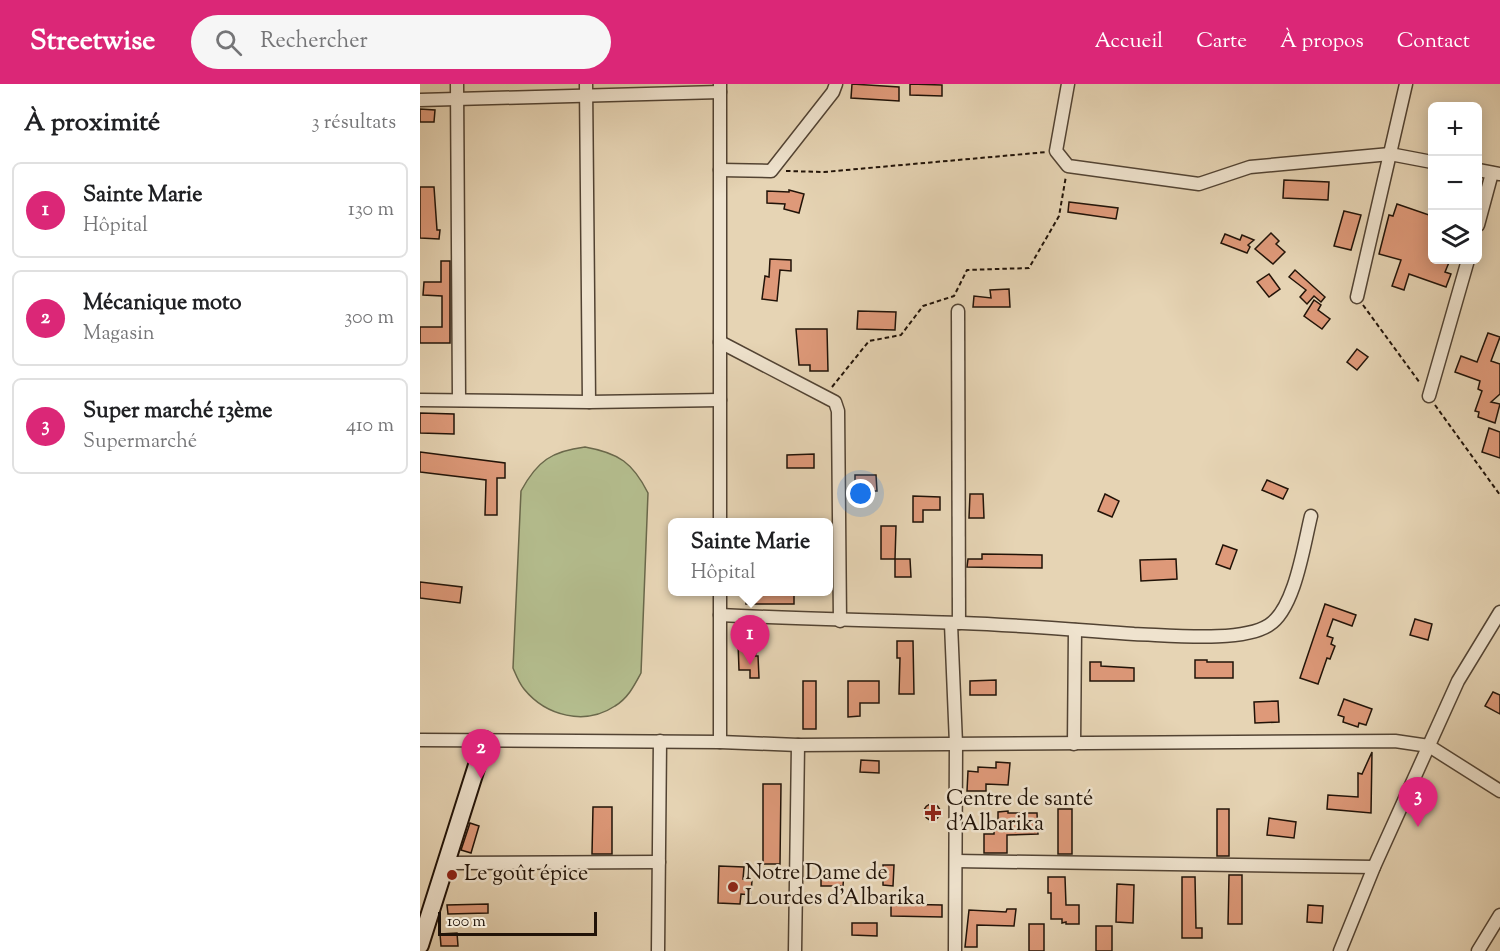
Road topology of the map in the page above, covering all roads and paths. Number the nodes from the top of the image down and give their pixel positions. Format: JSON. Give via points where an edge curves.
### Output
{"nodes":[{"id":1,"x":457,"y":84,"type":"edge"},
{"id":2,"x":836,"y":84,"type":"edge"},
{"id":3,"x":1068,"y":84,"type":"edge"},
{"id":4,"x":1406,"y":84,"type":"edge"},
{"id":5,"x":720,"y":88,"type":"edge"},
{"id":6,"x":586,"y":90,"type":"edge"},
{"id":7,"x":457,"y":99,"type":"junction"},
{"id":8,"x":420,"y":100,"type":"edge"},
{"id":9,"x":1056,"y":151,"type":"junction"},
{"id":10,"x":1390,"y":154,"type":"junction"},
{"id":11,"x":1428,"y":161,"type":"edge"},
{"id":12,"x":1068,"y":165,"type":"junction"},
{"id":13,"x":720,"y":170,"type":"junction"},
{"id":14,"x":771,"y":171,"type":"junction"},
{"id":15,"x":1496,"y":173,"type":"edge"},
{"id":16,"x":1482,"y":213,"type":"edge"},
{"id":17,"x":1467,"y":264,"type":"edge"},
{"id":18,"x":1358,"y":297,"type":"dead end"},
{"id":19,"x":958,"y":311,"type":"dead end"},
{"id":20,"x":720,"y":342,"type":"junction"},
{"id":21,"x":824,"y":396,"type":"junction"},
{"id":22,"x":1430,"y":396,"type":"dead end"},
{"id":23,"x":420,"y":400,"type":"edge"},
{"id":24,"x":459,"y":400,"type":"junction"},
{"id":25,"x":720,"y":400,"type":"junction"},
{"id":26,"x":589,"y":402,"type":"junction"},
{"id":27,"x":1311,"y":516,"type":"dead end"},
{"id":28,"x":720,"y":518,"type":"edge"},
{"id":29,"x":720,"y":596,"type":"edge"},
{"id":30,"x":1500,"y":612,"type":"edge"},
{"id":31,"x":720,"y":615,"type":"junction"},
{"id":32,"x":840,"y":621,"type":"junction"},
{"id":33,"x":955,"y":623,"type":"junction"},
{"id":34,"x":1075,"y":630,"type":"junction"},
{"id":35,"x":420,"y":740,"type":"edge"},
{"id":36,"x":485,"y":740,"type":"junction"},
{"id":37,"x":660,"y":741,"type":"junction"},
{"id":38,"x":720,"y":742,"type":"junction"},
{"id":39,"x":956,"y":744,"type":"junction"},
{"id":40,"x":1074,"y":744,"type":"junction"},
{"id":41,"x":798,"y":745,"type":"junction"},
{"id":42,"x":1429,"y":746,"type":"junction"},
{"id":43,"x":1500,"y":791,"type":"edge"},
{"id":44,"x":956,"y":861,"type":"junction"},
{"id":45,"x":659,"y":862,"type":"junction"},
{"id":46,"x":446,"y":863,"type":"junction"},
{"id":47,"x":1374,"y":867,"type":"junction"},
{"id":48,"x":1500,"y":915,"type":"edge"},
{"id":49,"x":420,"y":945,"type":"edge"},
{"id":50,"x":658,"y":951,"type":"edge"},
{"id":51,"x":795,"y":951,"type":"edge"},
{"id":52,"x":955,"y":951,"type":"edge"},
{"id":53,"x":1340,"y":951,"type":"edge"},
{"id":54,"x":1478,"y":951,"type":"edge"}],
"edges":[{"from":1,"to":7,"type":"street"},
{"from":2,"to":14,"type":"street"},
{"from":3,"to":9,"type":"street"},
{"from":4,"to":10,"type":"street"},
{"from":5,"to":6,"type":"street"},
{"from":5,"to":13,"type":"street"},
{"from":6,"to":7,"type":"street"},
{"from":6,"to":26,"type":"street"},
{"from":7,"to":8,"type":"street"},
{"from":7,"to":24,"type":"street"},
{"from":9,"to":12,"type":"street"},
{"from":9,"to":14,"type":"path","via":[[824,172]]},
{"from":10,"to":11,"type":"street"},
{"from":10,"to":12,"type":"street","via":[[1250,167],[1199,184]]},
{"from":10,"to":18,"type":"street"},
{"from":12,"to":21,"type":"path","via":[[1059,216],[1029,268],[967,270],[954,296],[923,306],[901,335],[869,341]]},
{"from":13,"to":14,"type":"street"},
{"from":13,"to":20,"type":"street"},
{"from":15,"to":16,"type":"street"},
{"from":17,"to":22,"type":"street"},
{"from":19,"to":33,"type":"street"},
{"from":20,"to":21,"type":"street"},
{"from":20,"to":25,"type":"street"},
{"from":21,"to":32,"type":"street","via":[[835,402],[838,411]]},
{"from":23,"to":24,"type":"street"},
{"from":24,"to":26,"type":"street"},
{"from":25,"to":26,"type":"street"},
{"from":25,"to":28,"type":"street"},
{"from":27,"to":34,"type":"street","via":[[1293,587],[1283,611],[1270,625],[1229,636]]},
{"from":29,"to":31,"type":"street"},
{"from":30,"to":42,"type":"street","via":[[1458,681]]},
{"from":31,"to":32,"type":"street"},
{"from":31,"to":38,"type":"street"},
{"from":32,"to":33,"type":"street"},
{"from":33,"to":34,"type":"street"},
{"from":33,"to":39,"type":"street"},
{"from":34,"to":40,"type":"street"},
{"from":35,"to":36,"type":"street"},
{"from":36,"to":37,"type":"street"},
{"from":36,"to":46,"type":"street"},
{"from":37,"to":38,"type":"street"},
{"from":37,"to":45,"type":"street"},
{"from":38,"to":41,"type":"street"},
{"from":39,"to":40,"type":"street"},
{"from":39,"to":41,"type":"street"},
{"from":39,"to":44,"type":"street"},
{"from":40,"to":42,"type":"street","via":[[1395,741]]},
{"from":41,"to":51,"type":"street"},
{"from":42,"to":43,"type":"street"},
{"from":42,"to":47,"type":"street"},
{"from":44,"to":47,"type":"street"},
{"from":44,"to":52,"type":"street"},
{"from":45,"to":46,"type":"street"},
{"from":45,"to":50,"type":"street"},
{"from":46,"to":49,"type":"street"},
{"from":47,"to":53,"type":"street"},
{"from":48,"to":54,"type":"street"}]}
